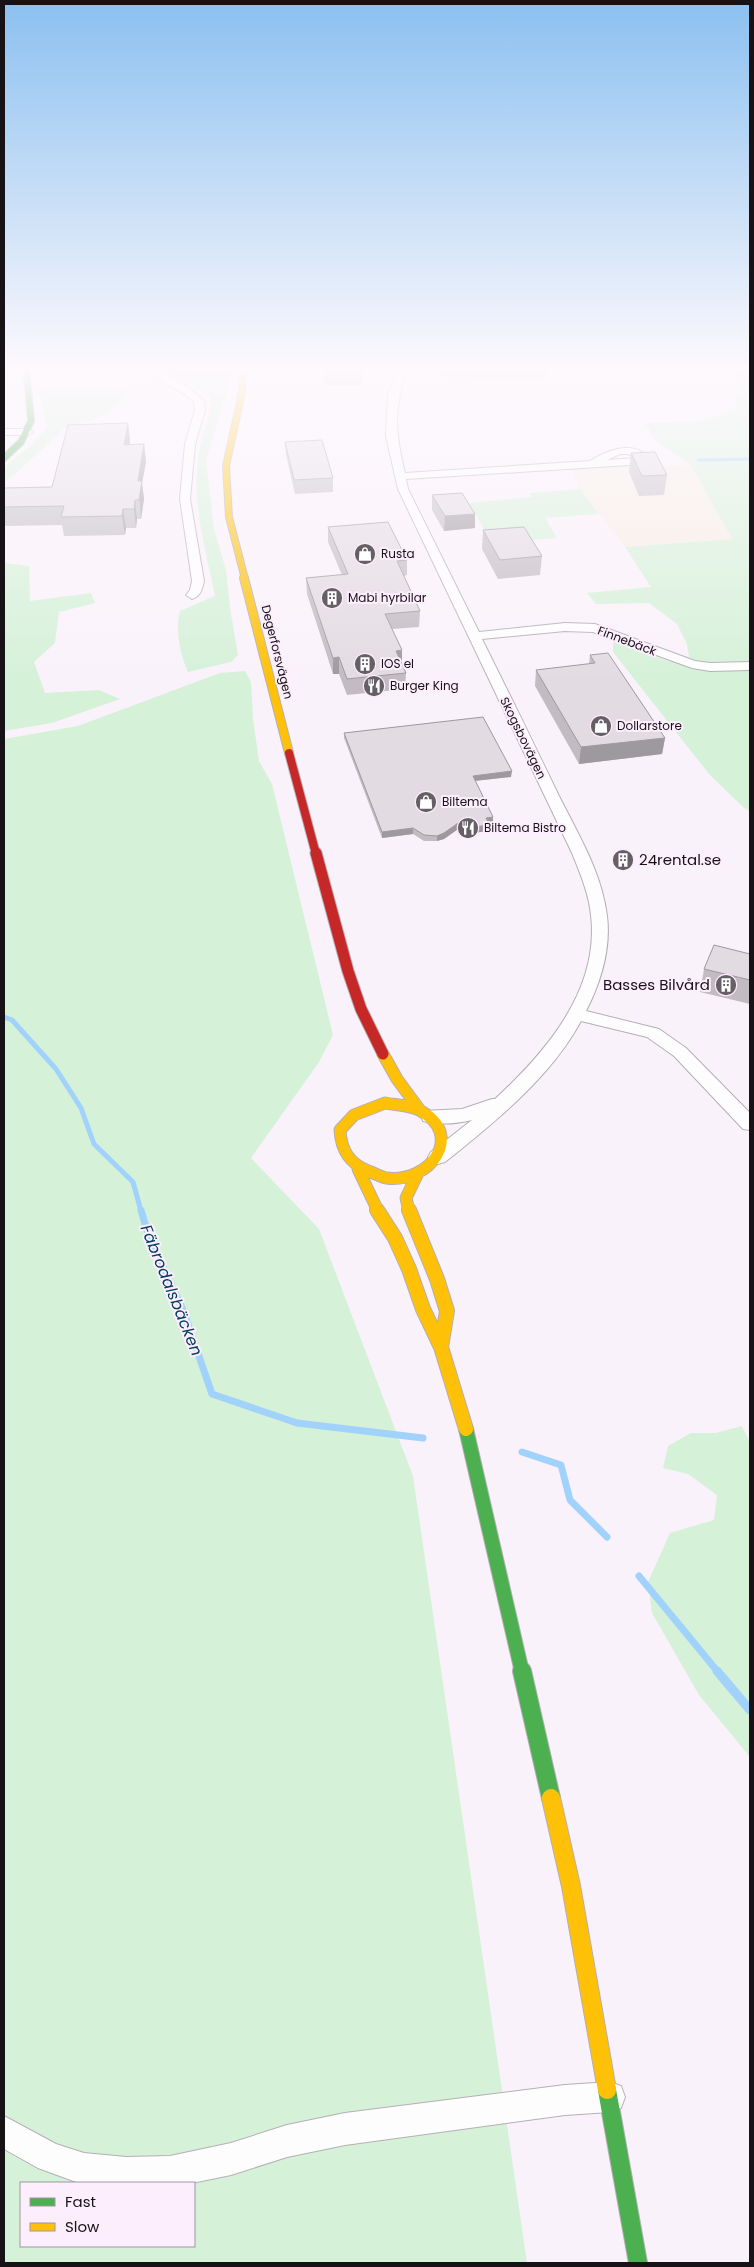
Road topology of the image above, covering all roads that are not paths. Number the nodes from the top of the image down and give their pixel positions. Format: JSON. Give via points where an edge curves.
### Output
{"nodes":[{"id":1,"x":187,"y":471,"type":"edge"},
{"id":2,"x":226,"y":471,"type":"edge"},
{"id":3,"x":399,"y":471,"type":"edge"},
{"id":4,"x":478,"y":471,"type":"edge"},
{"id":5,"x":400,"y":476,"type":"junction"},
{"id":6,"x":192,"y":595,"type":"dead end"},
{"id":7,"x":473,"y":636,"type":"junction"},
{"id":8,"x":750,"y":666,"type":"edge"},
{"id":9,"x":330,"y":912,"type":"junction"},
{"id":10,"x":578,"y":1014,"type":"junction"},
{"id":11,"x":359,"y":1031,"type":"dead end"},
{"id":12,"x":374,"y":1094,"type":"dead end"},
{"id":13,"x":508,"y":1096,"type":"junction"},
{"id":14,"x":366,"y":1108,"type":"junction"},
{"id":15,"x":424,"y":1112,"type":"junction"},
{"id":16,"x":750,"y":1124,"type":"edge"},
{"id":17,"x":438,"y":1157,"type":"junction"},
{"id":18,"x":358,"y":1169,"type":"junction"},
{"id":19,"x":418,"y":1173,"type":"junction"},
{"id":20,"x":441,"y":1346,"type":"junction"},
{"id":21,"x":610,"y":2097,"type":"junction"},
{"id":22,"x":4,"y":2132,"type":"edge"},
{"id":23,"x":638,"y":2263,"type":"edge"}],
"edges":[{"from":1,"to":6,"type":"street","via":[[185,499],[198,581]]},
{"from":2,"to":9,"type":"main road","name":"Degerforsvägen","via":[[229,517],[238,559]]},
{"from":3,"to":5,"type":"street","name":"Skogsbovägen"},
{"from":4,"to":5,"type":"street"},
{"from":5,"to":7,"type":"street","name":"Skogsbovägen","via":[[416,518]]},
{"from":7,"to":8,"type":"street","name":"Finnebäck","via":[[584,627],[605,631],[692,664]]},
{"from":7,"to":10,"type":"street","name":"Skogsbovägen","via":[[591,881],[600,926],[596,963]]},
{"from":9,"to":11,"type":"main road","name":"Degerforsvägen","via":[[343,988]]},
{"from":9,"to":15,"type":"main road","name":"Degerforsvägen","via":[[376,1042],[393,1074]]},
{"from":10,"to":13,"type":"street","name":"Skogsbovägen","via":[[567,1032]]},
{"from":10,"to":16,"type":"street","via":[[653,1033],[680,1052]]},
{"from":12,"to":14,"type":"main road"},
{"from":13,"to":15,"type":"street","name":"Skogsbovägen","via":[[470,1114],[441,1117]]},
{"from":13,"to":17,"type":"street","name":"Skogsbovägen","via":[[472,1131]]},
{"from":14,"to":15,"type":"main road","via":[[395,1103]]},
{"from":14,"to":18,"type":"main road","via":[[351,1117],[339,1136],[345,1158]]},
{"from":15,"to":17,"type":"main road","via":[[441,1128],[442,1150]]},
{"from":17,"to":19,"type":"main road"},
{"from":18,"to":19,"type":"main road","via":[[387,1177]]},
{"from":18,"to":20,"type":"main road","via":[[371,1200],[395,1238]]},
{"from":19,"to":20,"type":"main road","via":[[406,1198],[447,1311]]},
{"from":20,"to":21,"type":"main road","via":[[463,1414],[517,1643],[571,1886]]},
{"from":21,"to":22,"type":"street","via":[[345,2129],[170,2172],[126,2173],[84,2169],[49,2157]]},
{"from":21,"to":23,"type":"main road"}]}
